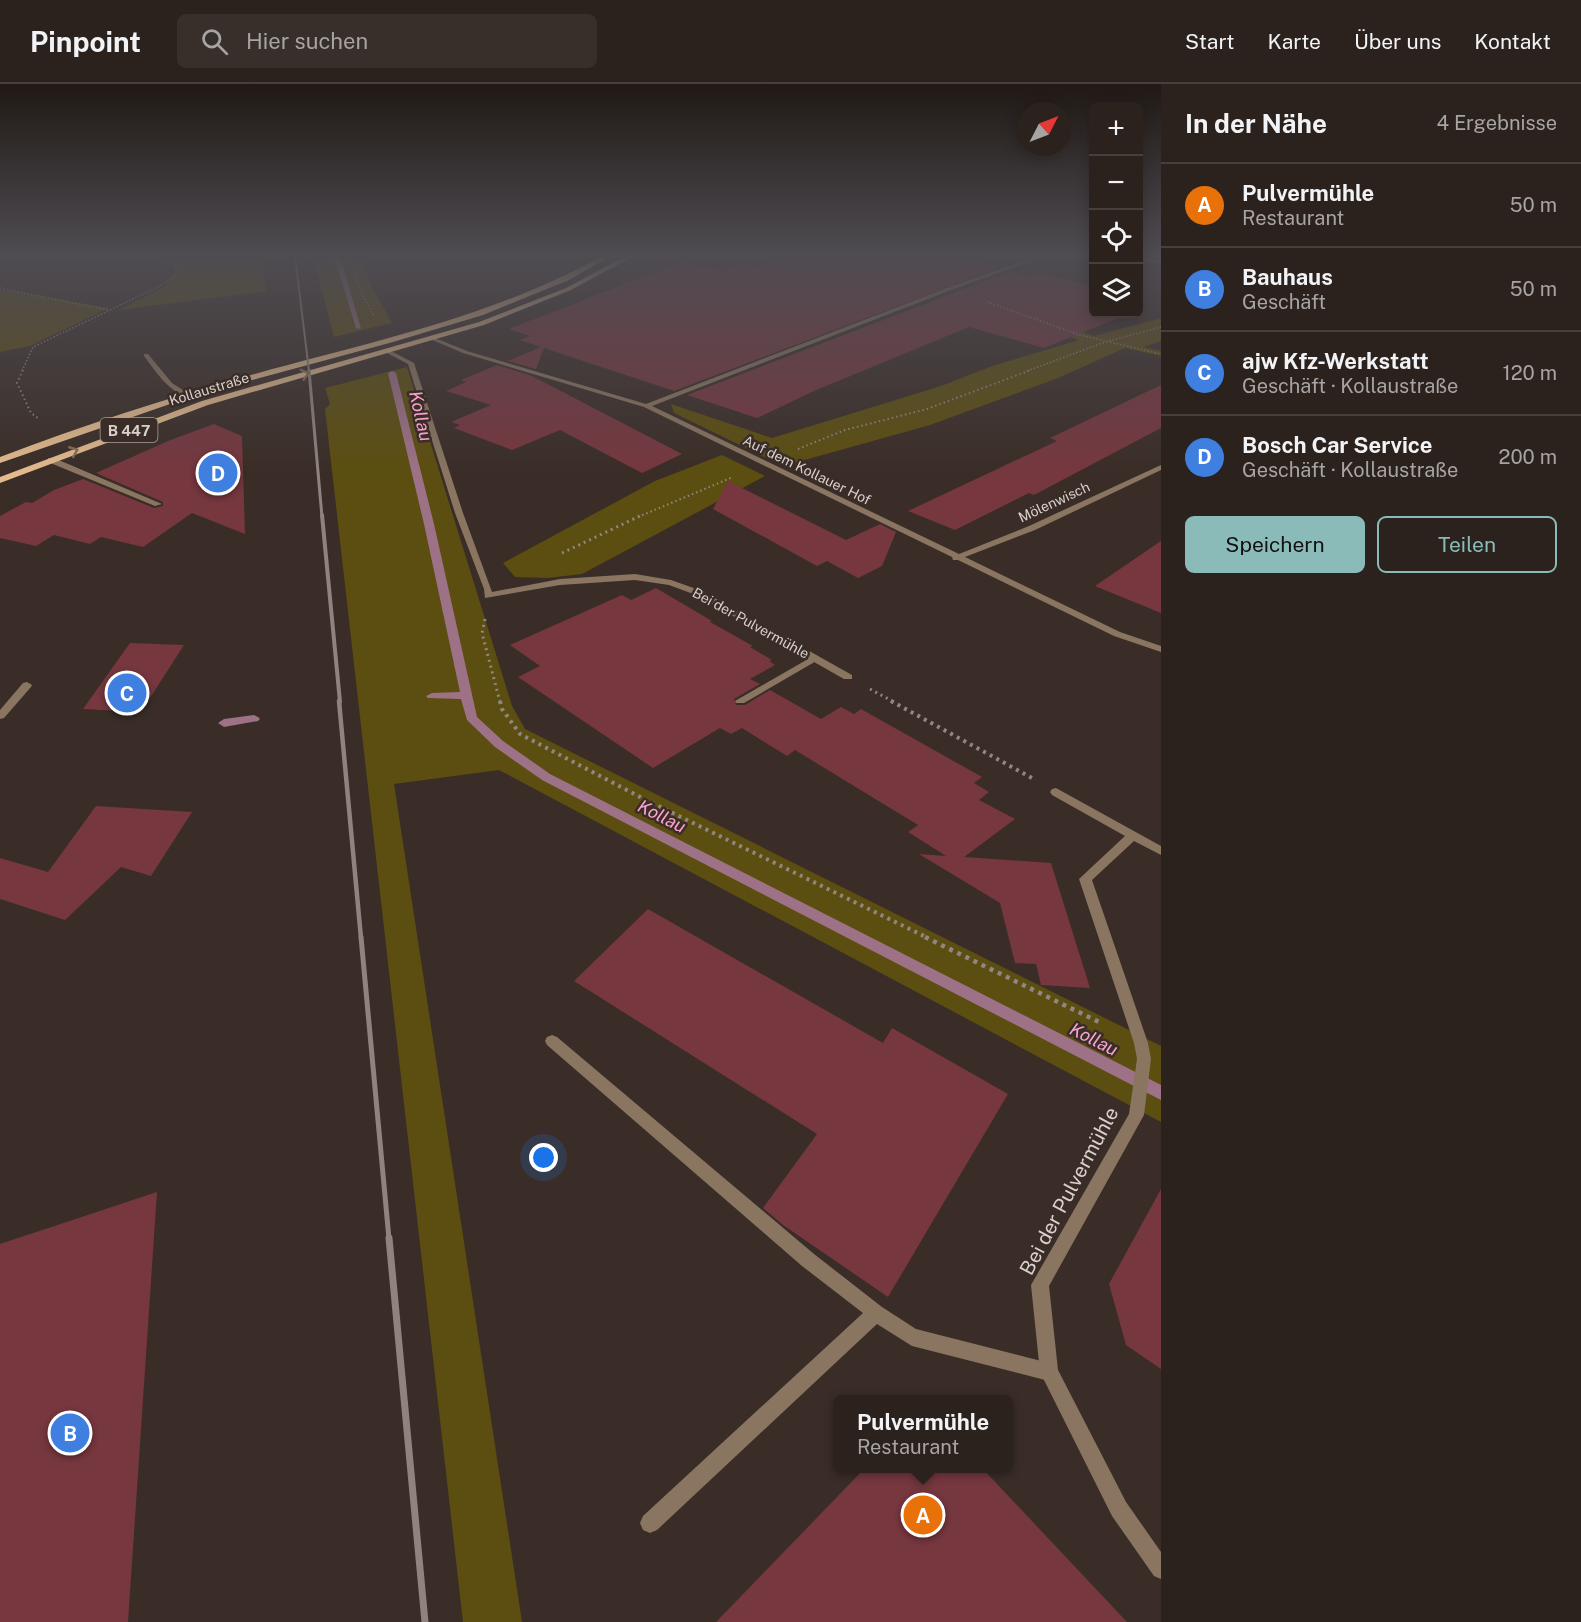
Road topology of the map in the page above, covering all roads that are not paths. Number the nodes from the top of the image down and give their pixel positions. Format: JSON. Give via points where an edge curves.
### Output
{"nodes":[{"id":1,"x":433,"y":328,"type":"edge"},
{"id":2,"x":467,"y":328,"type":"edge"},
{"id":3,"x":849,"y":328,"type":"edge"},
{"id":4,"x":433,"y":339,"type":"junction"},
{"id":5,"x":388,"y":352,"type":"junction"},
{"id":6,"x":146,"y":355,"type":"dead end"},
{"id":7,"x":187,"y":395,"type":"junction"},
{"id":8,"x":645,"y":406,"type":"junction"},
{"id":9,"x":0,"y":460,"type":"edge"},
{"id":10,"x":51,"y":460,"type":"junction"},
{"id":11,"x":1161,"y":467,"type":"edge"},
{"id":12,"x":0,"y":480,"type":"edge"},
{"id":13,"x":158,"y":504,"type":"dead end"},
{"id":14,"x":956,"y":558,"type":"junction"},
{"id":15,"x":1161,"y":649,"type":"edge"},
{"id":16,"x":815,"y":658,"type":"junction"},
{"id":17,"x":848,"y":677,"type":"road end"},
{"id":18,"x":27,"y":685,"type":"dead end"},
{"id":19,"x":740,"y":701,"type":"dead end"},
{"id":20,"x":0,"y":716,"type":"edge"},
{"id":21,"x":1056,"y":792,"type":"road end"},
{"id":22,"x":1133,"y":836,"type":"junction"},
{"id":23,"x":1161,"y":851,"type":"edge"},
{"id":24,"x":552,"y":1041,"type":"dead end"},
{"id":25,"x":876,"y":1313,"type":"junction"},
{"id":26,"x":1049,"y":1372,"type":"junction"},
{"id":27,"x":650,"y":1523,"type":"dead end"},
{"id":28,"x":1161,"y":1569,"type":"edge"}],
"edges":[{"from":1,"to":7,"type":"main road","name":"Kollaustraße","number":"B 447"},
{"from":2,"to":4,"type":"main road","name":"Kollaustraße","number":"B 447"},
{"from":3,"to":8,"type":"street"},
{"from":4,"to":5,"type":"main road","name":"Kollaustraße","number":"B 447"},
{"from":4,"to":8,"type":"street","name":"Auf dem Kollauer Hof"},
{"from":10,"to":5,"type":"main road","name":"Kollaustraße","number":"B 447","one_way":true,"via":[[205,403]]},
{"from":5,"to":16,"type":"street","name":"Bei der Pulvermühle","via":[[411,363],[488,596],[560,582],[634,577],[671,583],[699,592]]},
{"from":6,"to":7,"type":"street","via":[[170,384]]},
{"from":7,"to":9,"type":"main road","name":"Kollaustraße","number":"B 447"},
{"from":8,"to":14,"type":"street","name":"Auf dem Kollauer Hof"},
{"from":10,"to":12,"type":"main road","name":"Kollaustraße","number":"B 447"},
{"from":10,"to":13,"type":"street"},
{"from":11,"to":14,"type":"street","name":"Mölenwisch","via":[[1032,528]]},
{"from":14,"to":15,"type":"street","name":"Auf dem Kollauer Hof","via":[[1117,634]]},
{"from":16,"to":17,"type":"street","name":"Bei der Pulvermühle"},
{"from":16,"to":19,"type":"street"},
{"from":18,"to":20,"type":"street"},
{"from":21,"to":22,"type":"street"},
{"from":22,"to":23,"type":"street"},
{"from":22,"to":26,"type":"street","name":"Bei der Pulvermühle","via":[[1085,879],[1141,1043],[1144,1059],[1136,1115],[1040,1285]]},
{"from":24,"to":25,"type":"street","via":[[808,1260]]},
{"from":25,"to":26,"type":"street","via":[[912,1337]]},
{"from":25,"to":27,"type":"street"},
{"from":26,"to":28,"type":"street","name":"Bei der Pulvermühle","via":[[1119,1509]]}]}
